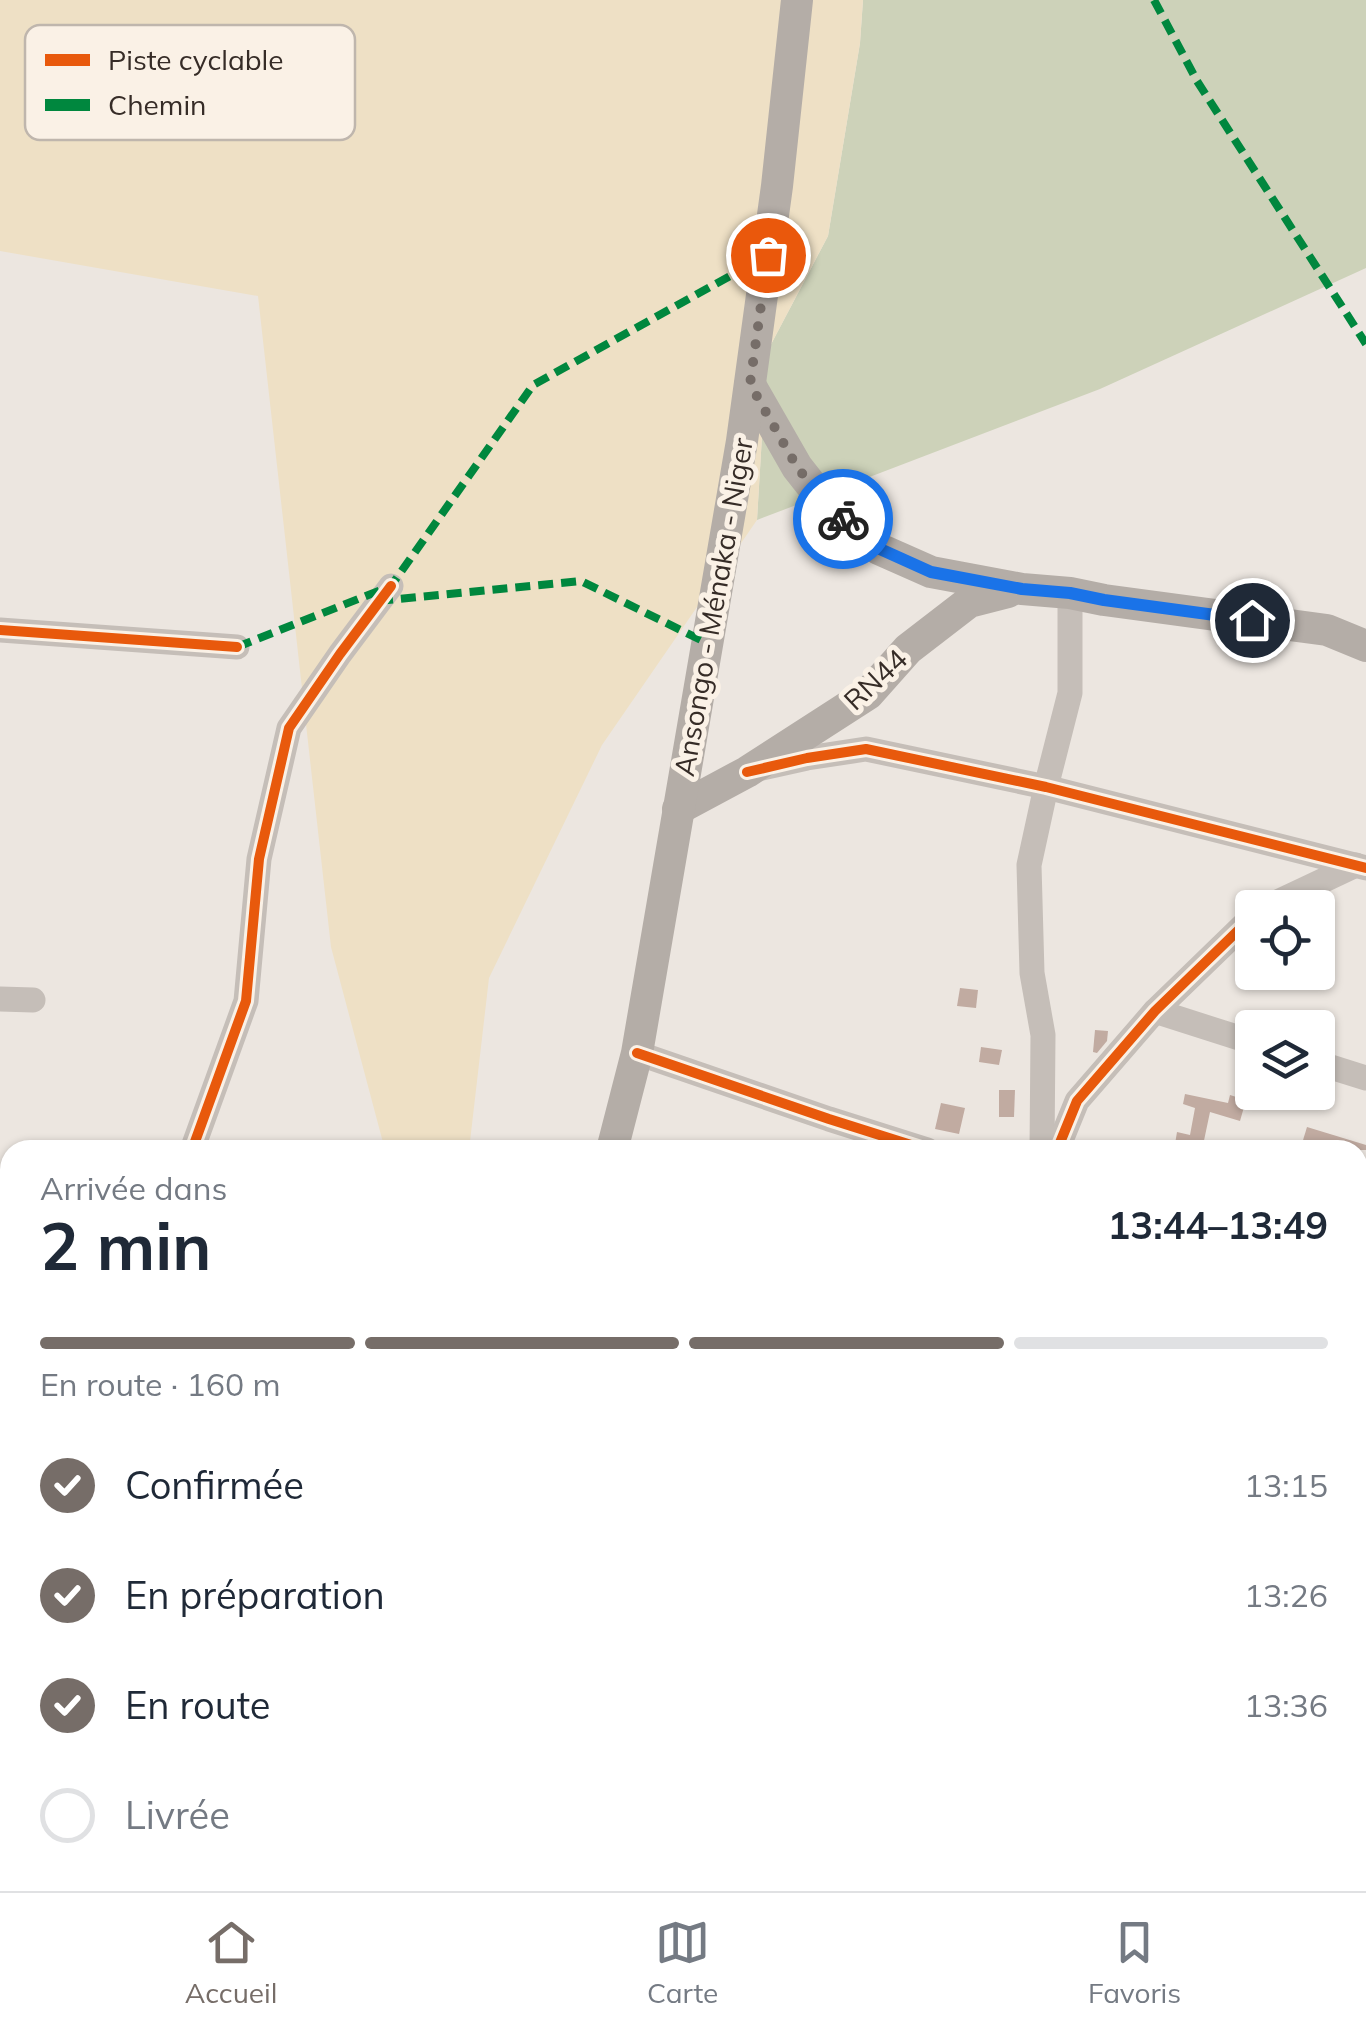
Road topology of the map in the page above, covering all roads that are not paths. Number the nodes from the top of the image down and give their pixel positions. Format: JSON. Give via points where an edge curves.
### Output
{"nodes":[{"id":1,"x":797,"y":0,"type":"edge"},
{"id":2,"x":750,"y":384,"type":"junction"},
{"id":3,"x":391,"y":586,"type":"dead end"},
{"id":4,"x":1022,"y":589,"type":"junction"},
{"id":5,"x":1070,"y":593,"type":"junction"},
{"id":6,"x":0,"y":630,"type":"edge"},
{"id":7,"x":1366,"y":646,"type":"edge"},
{"id":8,"x":237,"y":647,"type":"dead end"},
{"id":9,"x":746,"y":772,"type":"junction"},
{"id":10,"x":1046,"y":787,"type":"junction"},
{"id":11,"x":678,"y":809,"type":"junction"},
{"id":12,"x":1361,"y":867,"type":"edge"},
{"id":13,"x":1307,"y":890,"type":"edge"},
{"id":14,"x":1235,"y":933,"type":"edge"},
{"id":15,"x":0,"y":998,"type":"edge"},
{"id":16,"x":33,"y":1000,"type":"dead end"},
{"id":17,"x":1155,"y":1011,"type":"junction"},
{"id":18,"x":1235,"y":1037,"type":"edge"},
{"id":19,"x":637,"y":1053,"type":"junction"},
{"id":20,"x":1335,"y":1068,"type":"edge"},
{"id":21,"x":1366,"y":1078,"type":"edge"},
{"id":22,"x":196,"y":1140,"type":"edge"},
{"id":23,"x":621,"y":1140,"type":"edge"},
{"id":24,"x":895,"y":1140,"type":"edge"},
{"id":25,"x":1042,"y":1140,"type":"edge"},
{"id":26,"x":1061,"y":1140,"type":"edge"}],
"edges":[{"from":1,"to":2,"type":"main road","name":"Ansongo - Ménaka - Niger"},
{"from":2,"to":4,"type":"main road","via":[[797,467],[830,509],[880,549],[931,572]]},
{"from":2,"to":11,"type":"main road","name":"Ansongo - Ménaka - Niger"},
{"from":3,"to":22,"type":"street","via":[[290,728],[259,859],[246,1001]]},
{"from":4,"to":5,"type":"main road"},
{"from":4,"to":9,"type":"main road","name":"RN44","via":[[969,602],[908,649],[868,694]]},
{"from":5,"to":7,"type":"main road","via":[[1327,630]]},
{"from":5,"to":10,"type":"street","via":[[1070,693]]},
{"from":6,"to":8,"type":"street"},
{"from":9,"to":10,"type":"street","via":[[866,749]]},
{"from":9,"to":11,"type":"main road","name":"RN44"},
{"from":10,"to":12,"type":"street"},
{"from":10,"to":25,"type":"street","via":[[1029,865],[1032,973],[1043,1035]]},
{"from":11,"to":19,"type":"main road","name":"Ansongo - Ménaka - Niger"},
{"from":12,"to":13,"type":"street"},
{"from":14,"to":17,"type":"street"},
{"from":15,"to":16,"type":"street"},
{"from":17,"to":18,"type":"street"},
{"from":17,"to":26,"type":"street","via":[[1077,1101]]},
{"from":19,"to":23,"type":"main road","name":"Ansongo - Ménaka - Niger"},
{"from":19,"to":24,"type":"street"},
{"from":20,"to":21,"type":"street"}]}
